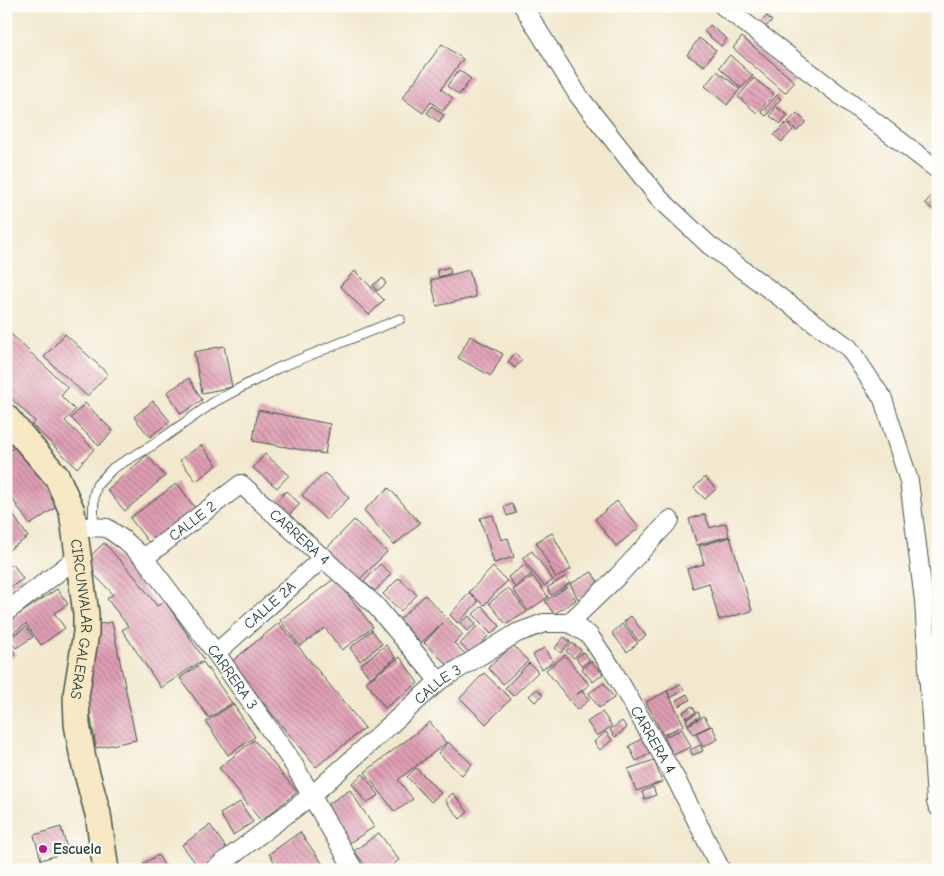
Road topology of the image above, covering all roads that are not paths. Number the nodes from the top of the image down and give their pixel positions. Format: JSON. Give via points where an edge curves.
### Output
{"nodes":[{"id":1,"x":523,"y":6,"type":"edge"},
{"id":2,"x":724,"y":6,"type":"edge"},
{"id":3,"x":938,"y":170,"type":"edge"},
{"id":4,"x":400,"y":319,"type":"dead end"},
{"id":5,"x":8,"y":423,"type":"edge"},
{"id":6,"x":241,"y":484,"type":"joint"},
{"id":7,"x":670,"y":520,"type":"dead end"},
{"id":8,"x":84,"y":526,"type":"junction"},
{"id":9,"x":78,"y":557,"type":"junction"},
{"id":10,"x":324,"y":557,"type":"junction"},
{"id":11,"x":144,"y":558,"type":"junction"},
{"id":12,"x":6,"y":612,"type":"edge"},
{"id":13,"x":569,"y":623,"type":"junction"},
{"id":14,"x":216,"y":653,"type":"junction"},
{"id":15,"x":439,"y":680,"type":"junction"},
{"id":16,"x":311,"y":796,"type":"junction"},
{"id":17,"x":938,"y":807,"type":"edge"},
{"id":18,"x":106,"y":870,"type":"edge"},
{"id":19,"x":213,"y":870,"type":"edge"},
{"id":20,"x":354,"y":870,"type":"edge"},
{"id":21,"x":721,"y":870,"type":"edge"}],
"edges":[{"from":1,"to":17,"type":"street","via":[[578,95],[659,198],[708,245],[849,348],[883,399],[909,481],[924,601]]},
{"from":2,"to":3,"type":"street"},
{"from":4,"to":8,"type":"lane","via":[[278,368],[214,402],[153,445],[113,468],[97,485]]},
{"from":5,"to":8,"type":"main road","name":"CIRCUNVALAR GALERAS","via":[[57,477]]},
{"from":6,"to":10,"type":"street","name":"CARRERA 4"},
{"from":6,"to":11,"type":"street","name":"CALLE 2"},
{"from":7,"to":13,"type":"street"},
{"from":8,"to":9,"type":"main road","name":"CIRCUNVALAR GALERAS"},
{"from":8,"to":11,"type":"street","name":"CARRERA 3","via":[[107,528]]},
{"from":9,"to":12,"type":"street"},
{"from":9,"to":18,"type":"main road","name":"CIRCUNVALAR GALERAS","via":[[86,633],[76,695],[77,724],[98,814]]},
{"from":10,"to":14,"type":"street","name":"CALLE 2A"},
{"from":10,"to":15,"type":"street","name":"CARRERA 4","via":[[375,605]]},
{"from":11,"to":14,"type":"street","name":"CARRERA 3"},
{"from":13,"to":15,"type":"street","name":"CALLE 3","via":[[544,622],[518,633]]},
{"from":13,"to":21,"type":"street","name":"CARRERA 4","via":[[590,635],[611,667],[676,779]]},
{"from":14,"to":16,"type":"street","name":"CARRERA 3","via":[[291,760]]},
{"from":15,"to":16,"type":"street","name":"CALLE 3"},
{"from":16,"to":19,"type":"street","name":"CALLE 3"},
{"from":16,"to":20,"type":"street","name":"CARRERA 3"}]}
